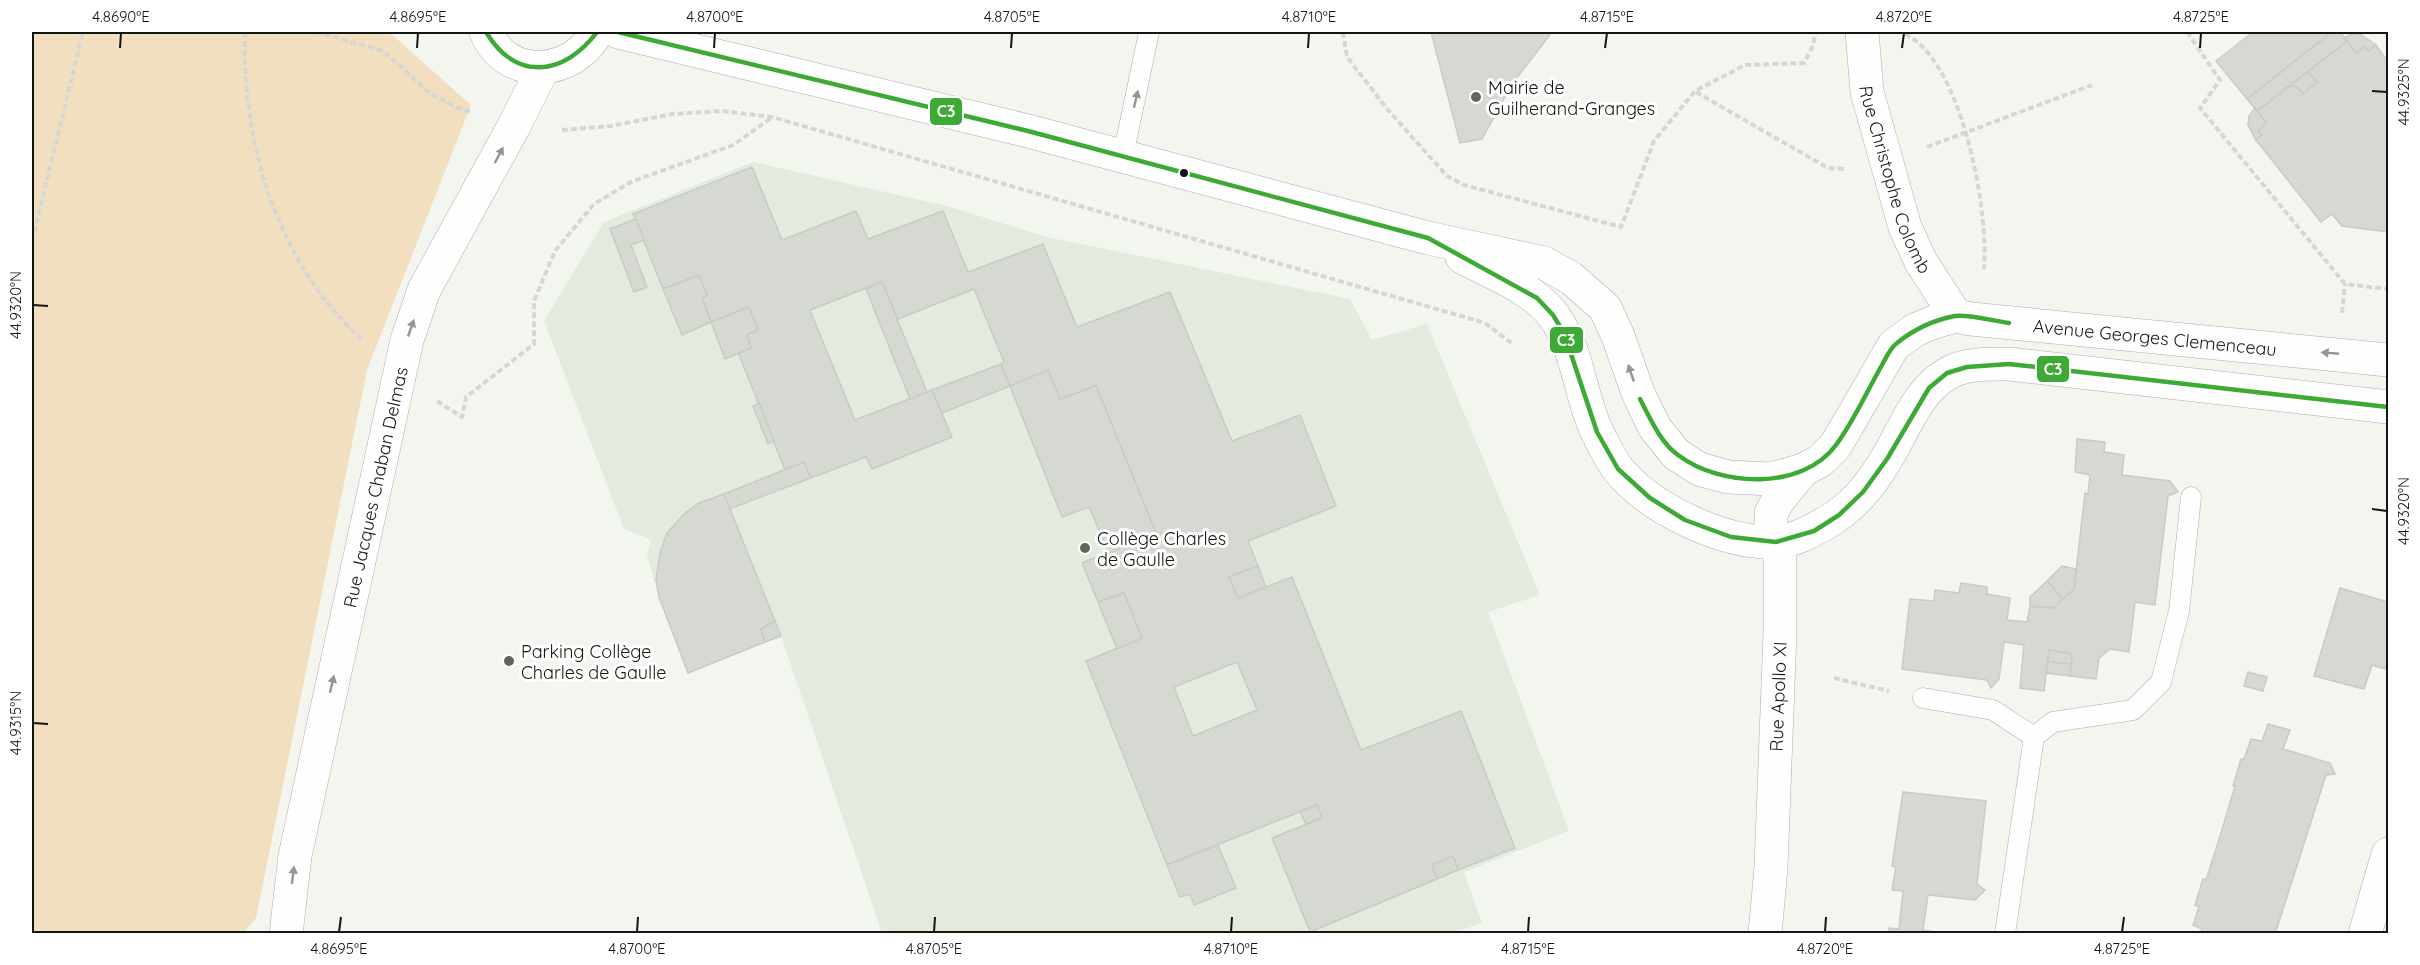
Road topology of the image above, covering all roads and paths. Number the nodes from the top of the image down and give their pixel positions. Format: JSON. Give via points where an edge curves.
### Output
{"nodes":[{"id":1,"x":83,"y":32,"type":"edge"},
{"id":2,"x":246,"y":32,"type":"edge"},
{"id":3,"x":316,"y":32,"type":"edge"},
{"id":4,"x":486,"y":32,"type":"edge"},
{"id":5,"x":597,"y":32,"type":"edge"},
{"id":6,"x":618,"y":32,"type":"edge"},
{"id":7,"x":1149,"y":32,"type":"edge"},
{"id":8,"x":1343,"y":32,"type":"edge"},
{"id":9,"x":1816,"y":32,"type":"edge"},
{"id":10,"x":1862,"y":32,"type":"edge"},
{"id":11,"x":1900,"y":32,"type":"edge"},
{"id":12,"x":2187,"y":32,"type":"edge"},
{"id":13,"x":543,"y":68,"type":"junction"},
{"id":14,"x":2092,"y":85,"type":"dead end"},
{"id":15,"x":1695,"y":91,"type":"junction"},
{"id":16,"x":772,"y":117,"type":"junction"},
{"id":17,"x":514,"y":126,"type":"junction"},
{"id":18,"x":1966,"y":133,"type":"junction"},
{"id":19,"x":1925,"y":148,"type":"dead end"},
{"id":20,"x":1123,"y":156,"type":"junction"},
{"id":21,"x":1849,"y":169,"type":"dead end"},
{"id":22,"x":1428,"y":238,"type":"junction"},
{"id":23,"x":32,"y":241,"type":"edge"},
{"id":24,"x":1984,"y":269,"type":"dead end"},
{"id":25,"x":2345,"y":284,"type":"junction"},
{"id":26,"x":2388,"y":289,"type":"edge"},
{"id":27,"x":1956,"y":316,"type":"junction"},
{"id":28,"x":2342,"y":317,"type":"dead end"},
{"id":29,"x":1513,"y":344,"type":"dead end"},
{"id":30,"x":2388,"y":360,"type":"edge"},
{"id":31,"x":399,"y":374,"type":"junction"},
{"id":32,"x":2388,"y":407,"type":"edge"},
{"id":33,"x":1803,"y":470,"type":"junction"},
{"id":34,"x":2191,"y":497,"type":"dead end"},
{"id":35,"x":1776,"y":543,"type":"junction"},
{"id":36,"x":1834,"y":678,"type":"dead end"},
{"id":37,"x":1923,"y":698,"type":"joint"},
{"id":38,"x":2034,"y":737,"type":"junction"},
{"id":39,"x":2388,"y":854,"type":"edge"},
{"id":40,"x":286,"y":933,"type":"edge"},
{"id":41,"x":1765,"y":933,"type":"edge"},
{"id":42,"x":2005,"y":933,"type":"edge"},
{"id":43,"x":2365,"y":933,"type":"edge"}],
"edges":[{"from":1,"to":23,"type":"path"},
{"from":2,"to":31,"type":"path","via":[[244,65],[256,149],[275,213],[307,274],[343,322]]},
{"from":3,"to":17,"type":"path","via":[[383,51],[431,93],[458,108]]},
{"from":4,"to":13,"type":"street","via":[[501,53],[520,64]]},
{"from":5,"to":13,"type":"street","via":[[578,56]]},
{"from":6,"to":20,"type":"street","name":"Avenue Georges Clemenceau"},
{"from":20,"to":7,"type":"lane","one_way":true},
{"from":8,"to":15,"type":"path","via":[[1347,57],[1447,176],[1464,185],[1621,227],[1654,141]]},
{"from":9,"to":15,"type":"path","via":[[1804,63],[1745,65]]},
{"from":10,"to":27,"type":"street","name":"Rue Christophe Colomb","via":[[1867,92],[1905,228]]},
{"from":11,"to":18,"type":"path","via":[[1918,40],[1932,55]]},
{"from":12,"to":25,"type":"path","via":[[2220,80],[2200,108]]},
{"from":13,"to":17,"type":"street","name":"Rue Jacques Chaban Delmas"},
{"from":14,"to":18,"type":"path"},
{"from":15,"to":21,"type":"path","via":[[1828,168]]},
{"from":16,"to":17,"type":"path","via":[[722,111],[558,130]]},
{"from":16,"to":29,"type":"path","via":[[1485,323]]},
{"from":16,"to":31,"type":"path","via":[[733,145],[631,182],[594,204],[555,251],[534,301],[534,344],[466,397],[462,417]]},
{"from":31,"to":17,"type":"street","name":"Rue Jacques Chaban Delmas","one_way":true,"via":[[424,290]]},
{"from":18,"to":19,"type":"path"},
{"from":18,"to":24,"type":"path","via":[[1978,181]]},
{"from":20,"to":22,"type":"street","name":"Avenue Georges Clemenceau"},
{"from":33,"to":22,"type":"street","name":"Avenue Georges Clemenceau","one_way":true,"via":[[1772,478],[1728,477],[1699,469],[1676,454],[1655,428],[1605,308],[1571,278],[1544,263]]},
{"from":22,"to":35,"type":"street","name":"Avenue Georges Clemenceau","via":[[1537,298],[1553,315],[1564,333],[1597,432],[1618,469],[1650,498],[1685,520],[1731,537]]},
{"from":25,"to":26,"type":"path"},
{"from":25,"to":28,"type":"path"},
{"from":30,"to":27,"type":"street","name":"Avenue Georges Clemenceau","one_way":true},
{"from":27,"to":33,"type":"street","name":"Avenue Georges Clemenceau","via":[[1915,330],[1894,345],[1836,445],[1820,461]]},
{"from":40,"to":31,"type":"street","name":"Rue Jacques Chaban Delmas","one_way":true,"via":[[296,856]]},
{"from":32,"to":35,"type":"street","name":"Avenue Georges Clemenceau","via":[[2009,364],[1967,367],[1947,373],[1929,388],[1887,459],[1863,492],[1839,515],[1814,531]]},
{"from":33,"to":35,"type":"street","name":"Rue Apollo XI","via":[[1772,513]]},
{"from":34,"to":38,"type":"lane","via":[[2180,611],[2162,682],[2133,710],[2053,722]]},
{"from":35,"to":41,"type":"street","name":"Rue Apollo XI","via":[[1780,558],[1780,633]]},
{"from":36,"to":37,"type":"path"},
{"from":37,"to":38,"type":"lane","via":[[1993,710]]},
{"from":38,"to":42,"type":"lane"},
{"from":39,"to":43,"type":"street"}]}
